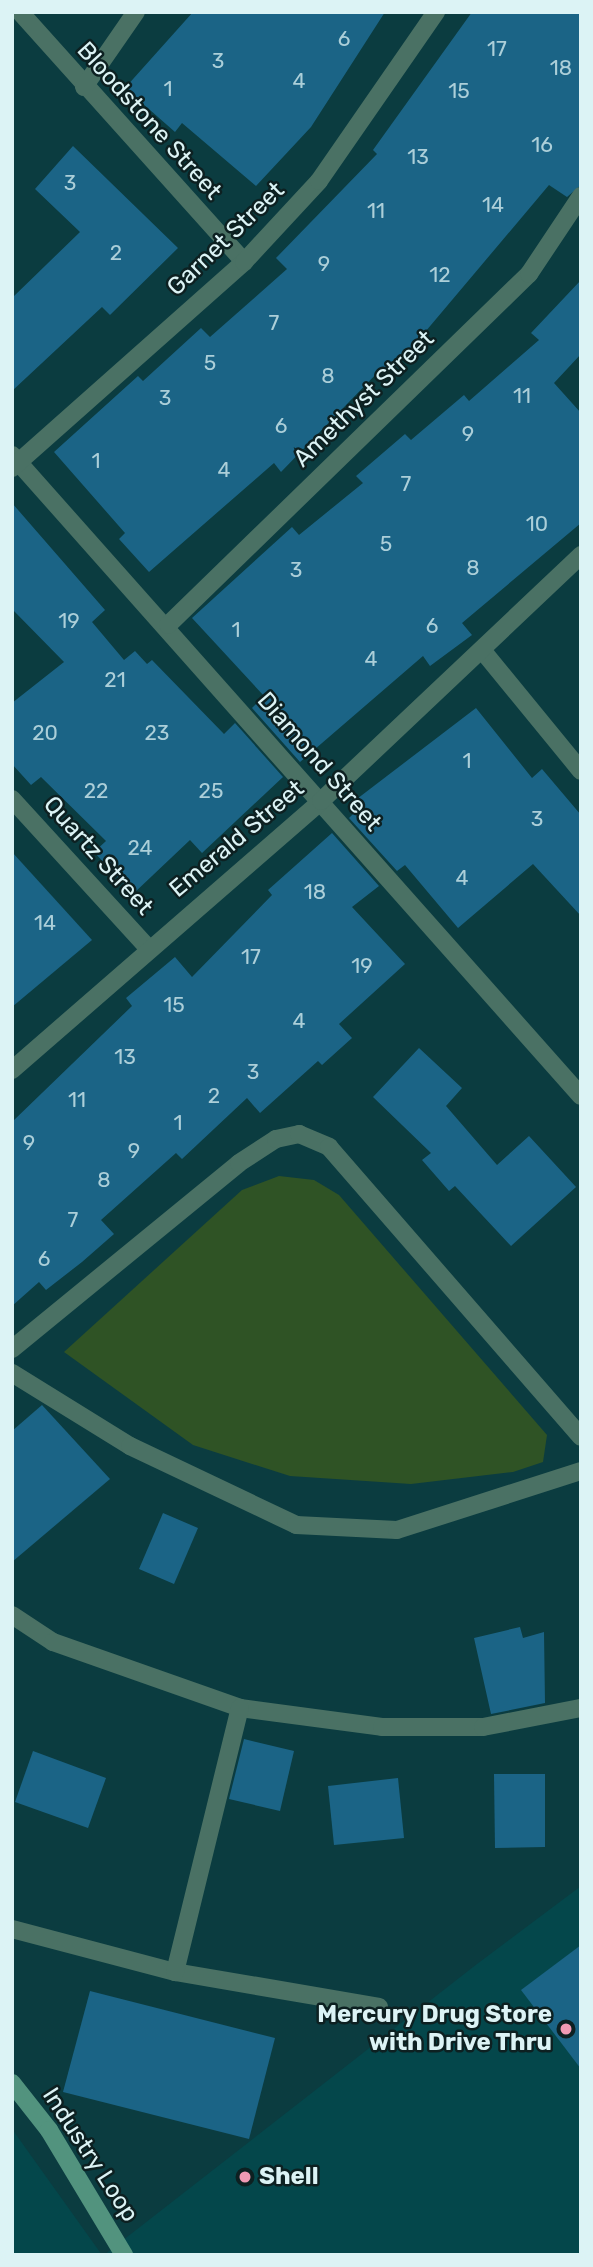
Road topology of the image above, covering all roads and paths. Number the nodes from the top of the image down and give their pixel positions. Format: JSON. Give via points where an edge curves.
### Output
{"nodes":[{"id":1,"x":20,"y":12,"type":"edge"},
{"id":2,"x":136,"y":12,"type":"edge"},
{"id":3,"x":436,"y":12,"type":"edge"},
{"id":4,"x":84,"y":87,"type":"junction"},
{"id":5,"x":581,"y":196,"type":"edge"},
{"id":6,"x":244,"y":262,"type":"junction"},
{"id":7,"x":15,"y":462,"type":"edge"},
{"id":8,"x":581,"y":555,"type":"edge"},
{"id":9,"x":168,"y":625,"type":"junction"},
{"id":10,"x":482,"y":650,"type":"junction"},
{"id":11,"x":581,"y":771,"type":"edge"},
{"id":12,"x":12,"y":799,"type":"edge"},
{"id":13,"x":321,"y":801,"type":"junction"},
{"id":14,"x":147,"y":947,"type":"junction"},
{"id":15,"x":12,"y":1070,"type":"edge"},
{"id":16,"x":581,"y":1096,"type":"edge"},
{"id":17,"x":12,"y":1349,"type":"edge"},
{"id":18,"x":12,"y":1373,"type":"edge"},
{"id":19,"x":581,"y":1437,"type":"edge"},
{"id":20,"x":581,"y":1471,"type":"edge"},
{"id":21,"x":12,"y":1615,"type":"edge"},
{"id":22,"x":240,"y":1708,"type":"junction"},
{"id":23,"x":581,"y":1709,"type":"edge"},
{"id":24,"x":12,"y":1929,"type":"edge"},
{"id":25,"x":175,"y":1972,"type":"junction"},
{"id":26,"x":379,"y":2007,"type":"dead end"},
{"id":27,"x":12,"y":2083,"type":"edge"},
{"id":28,"x":124,"y":2255,"type":"edge"}],
"edges":[{"from":1,"to":4,"type":"street","name":"Bloodstone Street"},
{"from":2,"to":4,"type":"street"},
{"from":3,"to":6,"type":"street","name":"Garnet Street","via":[[319,181]]},
{"from":4,"to":6,"type":"street","name":"Bloodstone Street"},
{"from":5,"to":9,"type":"street","name":"Amethyst Street","via":[[529,274]]},
{"from":6,"to":7,"type":"street","name":"Garnet Street"},
{"from":7,"to":9,"type":"street","name":"Diamond Street"},
{"from":8,"to":10,"type":"street","name":"Emerald Street"},
{"from":9,"to":13,"type":"street","name":"Diamond Street"},
{"from":10,"to":11,"type":"street"},
{"from":10,"to":13,"type":"street","name":"Emerald Street"},
{"from":12,"to":14,"type":"street","name":"Quartz Street"},
{"from":13,"to":14,"type":"street","name":"Emerald Street"},
{"from":13,"to":16,"type":"street","name":"Diamond Street"},
{"from":14,"to":15,"type":"street","name":"Emerald Street"},
{"from":17,"to":19,"type":"street","via":[[239,1163],[275,1139],[299,1134],[329,1147]]},
{"from":18,"to":20,"type":"street","via":[[130,1446],[296,1525],[397,1530]]},
{"from":21,"to":22,"type":"street","via":[[66,1648]]},
{"from":22,"to":23,"type":"street","via":[[432,1727],[483,1727]]},
{"from":22,"to":25,"type":"street"},
{"from":24,"to":25,"type":"street"},
{"from":25,"to":26,"type":"street"},
{"from":27,"to":28,"type":"main road","name":"Industry Loop","via":[[50,2130]]}]}
